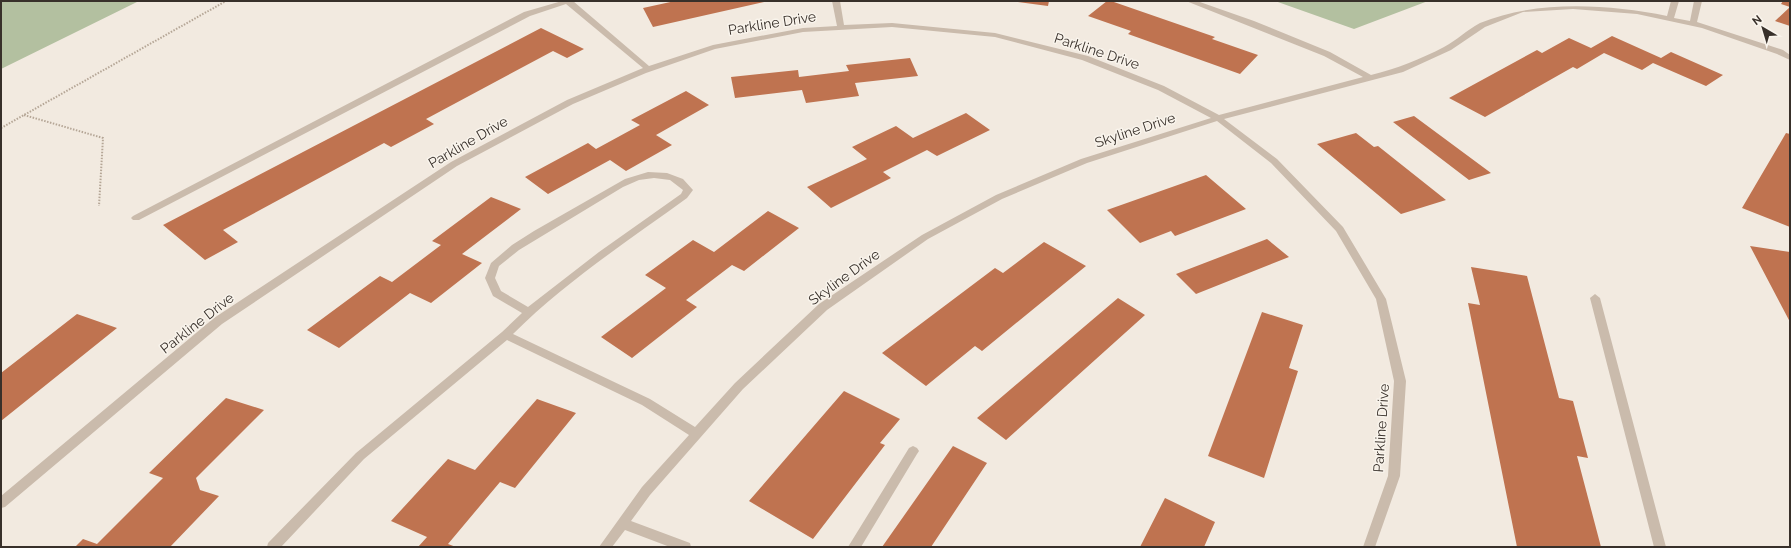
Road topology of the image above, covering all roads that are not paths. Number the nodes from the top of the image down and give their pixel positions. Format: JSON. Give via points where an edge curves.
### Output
{"nodes":[{"id":1,"x":568,"y":1,"type":"edge"},
{"id":2,"x":836,"y":1,"type":"edge"},
{"id":3,"x":1190,"y":1,"type":"edge"},
{"id":4,"x":1675,"y":1,"type":"edge"},
{"id":5,"x":1698,"y":1,"type":"edge"},
{"id":6,"x":1670,"y":19,"type":"junction"},
{"id":7,"x":1694,"y":24,"type":"junction"},
{"id":8,"x":841,"y":28,"type":"junction"},
{"id":9,"x":1790,"y":58,"type":"edge"},
{"id":10,"x":648,"y":70,"type":"junction"},
{"id":11,"x":1370,"y":78,"type":"junction"},
{"id":12,"x":1218,"y":118,"type":"junction"},
{"id":13,"x":136,"y":218,"type":"dead end"},
{"id":14,"x":1595,"y":298,"type":"dead end"},
{"id":15,"x":529,"y":312,"type":"junction"},
{"id":16,"x":506,"y":335,"type":"junction"},
{"id":17,"x":697,"y":434,"type":"junction"},
{"id":18,"x":913,"y":451,"type":"dead end"},
{"id":19,"x":1,"y":503,"type":"edge"},
{"id":20,"x":622,"y":523,"type":"junction"},
{"id":21,"x":273,"y":547,"type":"edge"},
{"id":22,"x":605,"y":547,"type":"edge"},
{"id":23,"x":685,"y":547,"type":"edge"},
{"id":24,"x":854,"y":547,"type":"edge"},
{"id":25,"x":1369,"y":547,"type":"edge"},
{"id":26,"x":1660,"y":547,"type":"edge"}],
"edges":[{"from":1,"to":10,"type":"street"},
{"from":1,"to":13,"type":"street","via":[[527,14]]},
{"from":2,"to":8,"type":"street"},
{"from":3,"to":11,"type":"street","via":[[1327,54]]},
{"from":4,"to":6,"type":"street"},
{"from":5,"to":7,"type":"street"},
{"from":6,"to":7,"type":"street","name":"Skyline Drive"},
{"from":6,"to":11,"type":"street","name":"Skyline Drive","via":[[1637,12],[1573,7],[1522,10],[1482,25],[1448,48],[1400,70]]},
{"from":7,"to":9,"type":"street","name":"Skyline Drive","via":[[1780,52]]},
{"from":8,"to":10,"type":"street","name":"Parkline Drive","via":[[803,30],[713,47]]},
{"from":8,"to":12,"type":"street","name":"Parkline Drive","via":[[892,25],[995,36],[1085,58],[1161,88]]},
{"from":10,"to":19,"type":"street","name":"Parkline Drive","via":[[570,102],[454,164],[218,321]]},
{"from":11,"to":12,"type":"street","name":"Skyline Drive"},
{"from":12,"to":17,"type":"street","name":"Skyline Drive","via":[[1084,161],[999,197],[925,237],[823,307],[739,386]]},
{"from":12,"to":25,"type":"street","name":"Parkline Drive","via":[[1274,161],[1340,229],[1381,299],[1400,381],[1394,476]]},
{"from":14,"to":26,"type":"street"},
{"from":15,"to":15,"type":"street","via":[[602,254],[684,196],[688,190],[685,185],[658,174],[640,176],[528,240],[494,265],[490,278],[498,293]]},
{"from":15,"to":16,"type":"street"},
{"from":16,"to":17,"type":"street","via":[[646,402]]},
{"from":16,"to":21,"type":"street","via":[[360,456]]},
{"from":17,"to":20,"type":"street","name":"Skyline Drive","via":[[646,491]]},
{"from":18,"to":24,"type":"street"},
{"from":20,"to":22,"type":"street","name":"Skyline Drive"},
{"from":20,"to":23,"type":"street"}]}
